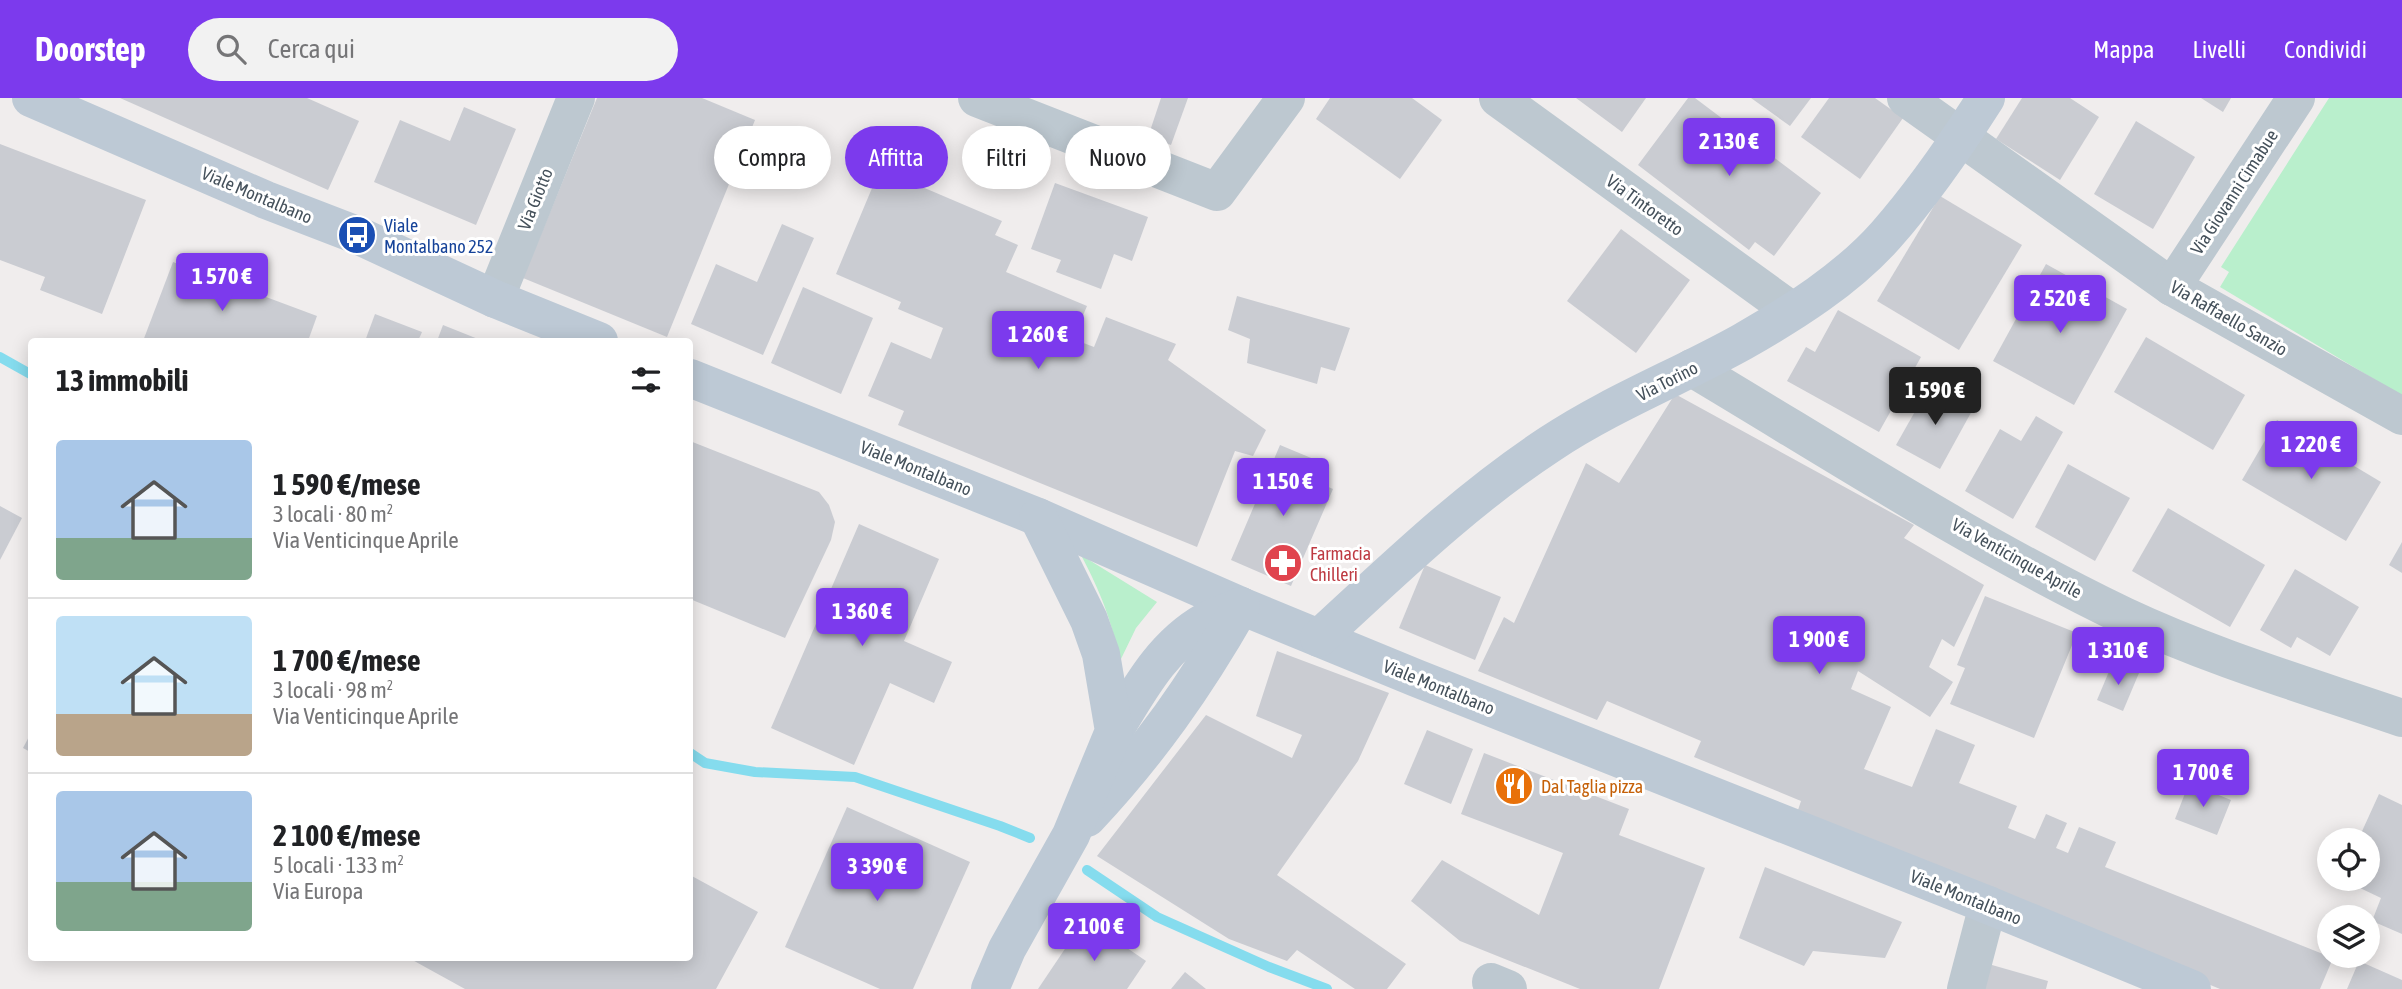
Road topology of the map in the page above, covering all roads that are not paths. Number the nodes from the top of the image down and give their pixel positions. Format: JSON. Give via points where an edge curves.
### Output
{"nodes":[{"id":1,"x":32,"y":98,"type":"edge"},
{"id":2,"x":576,"y":98,"type":"edge"},
{"id":3,"x":977,"y":98,"type":"edge"},
{"id":4,"x":1286,"y":98,"type":"edge"},
{"id":5,"x":1498,"y":98,"type":"edge"},
{"id":6,"x":1906,"y":98,"type":"edge"},
{"id":7,"x":1986,"y":98,"type":"edge"},
{"id":8,"x":2296,"y":98,"type":"edge"},
{"id":9,"x":1960,"y":138,"type":"junction"},
{"id":10,"x":2172,"y":287,"type":"junction"},
{"id":11,"x":495,"y":299,"type":"junction"},
{"id":12,"x":1793,"y":311,"type":"junction"},
{"id":13,"x":592,"y":338,"type":"edge"},
{"id":14,"x":1692,"y":368,"type":"junction"},
{"id":15,"x":693,"y":378,"type":"edge"},
{"id":16,"x":2402,"y":416,"type":"edge"},
{"id":17,"x":1038,"y":517,"type":"junction"},
{"id":18,"x":1241,"y":606,"type":"junction"},
{"id":19,"x":1319,"y":638,"type":"junction"},
{"id":20,"x":2402,"y":718,"type":"edge"},
{"id":21,"x":1114,"y":732,"type":"junction"},
{"id":22,"x":1071,"y":835,"type":"junction"},
{"id":23,"x":1988,"y":905,"type":"junction"},
{"id":24,"x":990,"y":989,"type":"edge"},
{"id":25,"x":1966,"y":989,"type":"edge"},
{"id":26,"x":2192,"y":989,"type":"edge"}],
"edges":[{"from":1,"to":11,"type":"main road","name":"Viale Montalbano"},
{"from":2,"to":11,"type":"street","name":"Via Giotto"},
{"from":3,"to":4,"type":"street","via":[[1217,191]]},
{"from":5,"to":12,"type":"street","name":"Via Tintoretto"},
{"from":6,"to":9,"type":"street","name":"Via Raffaello Sanzio"},
{"from":7,"to":9,"type":"main road","name":"Via Torino"},
{"from":8,"to":10,"type":"street","name":"Via Giovanni Cimabue"},
{"from":9,"to":10,"type":"street","name":"Via Raffaello Sanzio"},
{"from":9,"to":12,"type":"main road","name":"Via Torino","via":[[1886,235],[1857,264]]},
{"from":10,"to":16,"type":"street","name":"Via Raffaello Sanzio"},
{"from":11,"to":13,"type":"main road","name":"Viale Montalbano"},
{"from":12,"to":14,"type":"main road","name":"Via Torino"},
{"from":14,"to":19,"type":"main road","name":"Via Torino","via":[[1550,443],[1469,503]]},
{"from":14,"to":20,"type":"street","name":"Via Venticinque Aprile","via":[[2034,569],[2124,616],[2188,644]]},
{"from":15,"to":17,"type":"main road","name":"Viale Montalbano"},
{"from":17,"to":18,"type":"main road","name":"Viale Montalbano"},
{"from":17,"to":21,"type":"main road","via":[[1093,631]]},
{"from":18,"to":19,"type":"main road","name":"Viale Montalbano"},
{"from":18,"to":21,"type":"main road","via":[[1206,621],[1182,638],[1155,665]]},
{"from":18,"to":22,"type":"main road","via":[[1202,674],[1161,732]]},
{"from":19,"to":23,"type":"main road","name":"Viale Montalbano"},
{"from":21,"to":22,"type":"main road"},
{"from":22,"to":24,"type":"main road","via":[[1007,949]]},
{"from":23,"to":25,"type":"street"},
{"from":23,"to":26,"type":"main road","name":"Viale Montalbano"}]}
